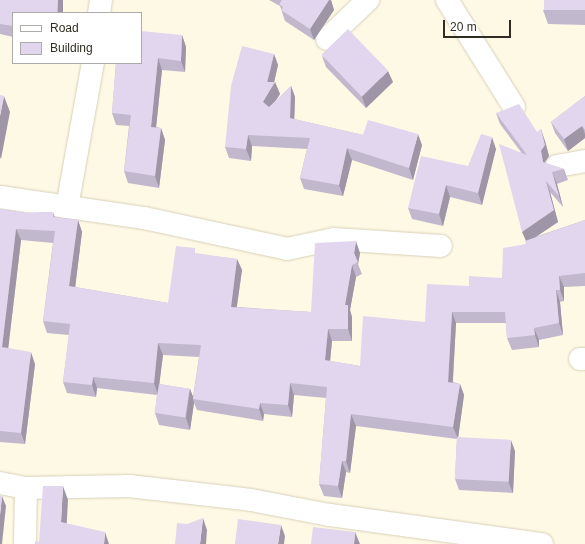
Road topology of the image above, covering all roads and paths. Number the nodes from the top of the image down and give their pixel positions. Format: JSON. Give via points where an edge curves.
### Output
{"nodes":[{"id":1,"x":101,"y":0,"type":"edge"},
{"id":2,"x":368,"y":0,"type":"edge"},
{"id":3,"x":446,"y":0,"type":"edge"},
{"id":4,"x":99,"y":12,"type":"edge"},
{"id":5,"x":327,"y":39,"type":"dead end"},
{"id":6,"x":93,"y":64,"type":"edge"},
{"id":7,"x":514,"y":107,"type":"edge"},
{"id":8,"x":585,"y":161,"type":"edge"},
{"id":9,"x":557,"y":166,"type":"edge"},
{"id":10,"x":0,"y":196,"type":"edge"},
{"id":11,"x":67,"y":207,"type":"junction"},
{"id":12,"x":441,"y":246,"type":"dead end"},
{"id":13,"x":0,"y":483,"type":"edge"},
{"id":14,"x":26,"y":488,"type":"junction"},
{"id":15,"x":25,"y":544,"type":"edge"},
{"id":16,"x":542,"y":544,"type":"edge"}],
"edges":[{"from":1,"to":4,"type":"street"},
{"from":2,"to":5,"type":"street"},
{"from":3,"to":7,"type":"street"},
{"from":6,"to":11,"type":"street"},
{"from":8,"to":9,"type":"street"},
{"from":10,"to":11,"type":"street"},
{"from":11,"to":12,"type":"street","via":[[144,218],[287,249],[334,239],[366,244]]},
{"from":13,"to":14,"type":"street"},
{"from":14,"to":15,"type":"street"},
{"from":14,"to":16,"type":"street","via":[[136,487],[251,500],[330,515]]}]}
